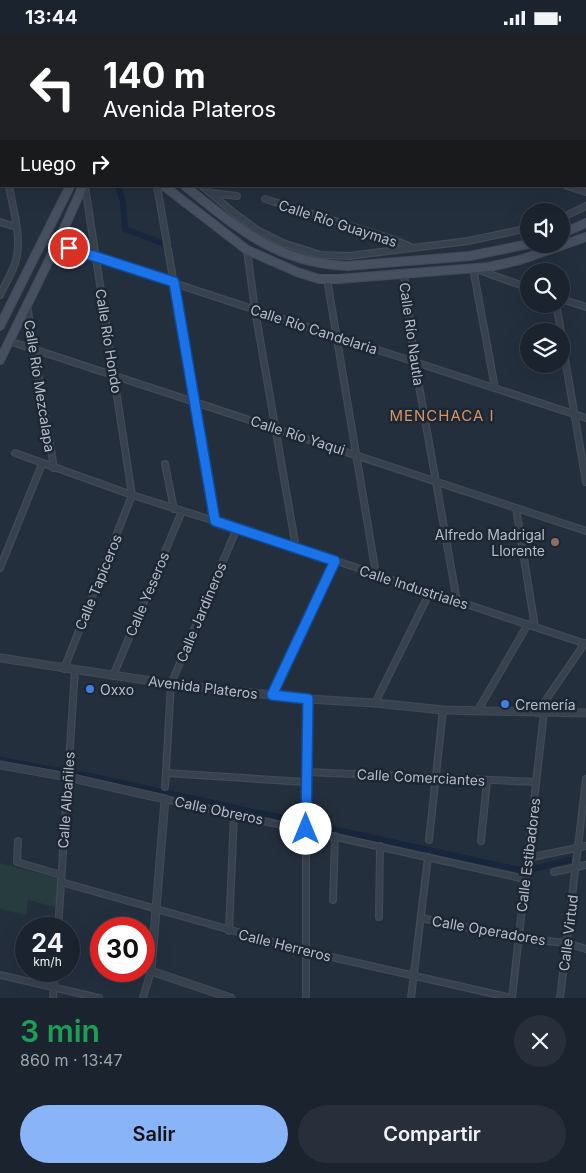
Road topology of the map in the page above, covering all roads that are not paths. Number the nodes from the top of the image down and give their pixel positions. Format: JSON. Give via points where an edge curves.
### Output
{"nodes":[{"id":1,"x":9,"y":187,"type":"edge"},
{"id":2,"x":69,"y":187,"type":"edge"},
{"id":3,"x":84,"y":187,"type":"edge"},
{"id":4,"x":84,"y":187,"type":"edge"},
{"id":5,"x":157,"y":187,"type":"edge"},
{"id":6,"x":165,"y":187,"type":"edge"},
{"id":7,"x":186,"y":187,"type":"edge"},
{"id":8,"x":203,"y":187,"type":"edge"},
{"id":9,"x":570,"y":187,"type":"edge"},
{"id":10,"x":586,"y":192,"type":"edge"},
{"id":11,"x":211,"y":193,"type":"junction"},
{"id":12,"x":236,"y":196,"type":"dead end"},
{"id":13,"x":265,"y":199,"type":"dead end"},
{"id":14,"x":586,"y":206,"type":"edge"},
{"id":15,"x":570,"y":214,"type":"edge"},
{"id":16,"x":0,"y":222,"type":"edge"},
{"id":17,"x":586,"y":223,"type":"edge"},
{"id":18,"x":16,"y":227,"type":"junction"},
{"id":19,"x":258,"y":230,"type":"junction"},
{"id":20,"x":520,"y":230,"type":"edge"},
{"id":21,"x":570,"y":230,"type":"edge"},
{"id":22,"x":247,"y":235,"type":"junction"},
{"id":23,"x":586,"y":237,"type":"edge"},
{"id":24,"x":42,"y":240,"type":"junction"},
{"id":25,"x":283,"y":243,"type":"junction"},
{"id":26,"x":57,"y":244,"type":"junction"},
{"id":27,"x":520,"y":245,"type":"edge"},
{"id":28,"x":411,"y":247,"type":"junction"},
{"id":29,"x":247,"y":250,"type":"junction"},
{"id":30,"x":284,"y":253,"type":"junction"},
{"id":31,"x":95,"y":256,"type":"junction"},
{"id":32,"x":473,"y":268,"type":"junction"},
{"id":33,"x":404,"y":274,"type":"junction"},
{"id":34,"x":327,"y":279,"type":"junction"},
{"id":35,"x":174,"y":282,"type":"junction"},
{"id":36,"x":520,"y":285,"type":"edge"},
{"id":37,"x":0,"y":296,"type":"edge"},
{"id":38,"x":12,"y":302,"type":"junction"},
{"id":39,"x":570,"y":302,"type":"edge"},
{"id":40,"x":27,"y":304,"type":"junction"},
{"id":41,"x":586,"y":307,"type":"edge"},
{"id":42,"x":255,"y":310,"type":"junction"},
{"id":43,"x":0,"y":326,"type":"edge"},
{"id":44,"x":336,"y":336,"type":"junction"},
{"id":45,"x":9,"y":341,"type":"junction"},
{"id":46,"x":35,"y":348,"type":"junction"},
{"id":47,"x":0,"y":360,"type":"edge"},
{"id":48,"x":415,"y":363,"type":"junction"},
{"id":49,"x":568,"y":373,"type":"edge"},
{"id":50,"x":115,"y":375,"type":"junction"},
{"id":51,"x":495,"y":388,"type":"junction"},
{"id":52,"x":195,"y":401,"type":"junction"},
{"id":53,"x":575,"y":415,"type":"junction"},
{"id":54,"x":586,"y":418,"type":"edge"},
{"id":55,"x":276,"y":428,"type":"junction"},
{"id":56,"x":15,"y":453,"type":"dead end"},
{"id":57,"x":356,"y":454,"type":"junction"},
{"id":58,"x":42,"y":464,"type":"junction"},
{"id":59,"x":165,"y":464,"type":"dead end"},
{"id":60,"x":54,"y":468,"type":"junction"},
{"id":61,"x":437,"y":481,"type":"junction"},
{"id":62,"x":586,"y":482,"type":"edge"},
{"id":63,"x":132,"y":495,"type":"junction"},
{"id":64,"x":516,"y":508,"type":"junction"},
{"id":65,"x":174,"y":509,"type":"junction"},
{"id":66,"x":182,"y":511,"type":"junction"},
{"id":67,"x":215,"y":521,"type":"junction"},
{"id":68,"x":237,"y":529,"type":"junction"},
{"id":69,"x":586,"y":531,"type":"edge"},
{"id":70,"x":296,"y":548,"type":"junction"},
{"id":71,"x":2,"y":555,"type":"edge"},
{"id":72,"x":335,"y":561,"type":"junction"},
{"id":73,"x":0,"y":568,"type":"edge"},
{"id":74,"x":376,"y":575,"type":"junction"},
{"id":75,"x":429,"y":594,"type":"junction"},
{"id":76,"x":457,"y":601,"type":"junction"},
{"id":77,"x":528,"y":625,"type":"junction"},
{"id":78,"x":535,"y":627,"type":"junction"},
{"id":79,"x":585,"y":644,"type":"edge"},
{"id":80,"x":0,"y":658,"type":"edge"},
{"id":81,"x":64,"y":669,"type":"junction"},
{"id":82,"x":75,"y":670,"type":"junction"},
{"id":83,"x":113,"y":676,"type":"junction"},
{"id":84,"x":171,"y":684,"type":"junction"},
{"id":85,"x":272,"y":695,"type":"junction"},
{"id":86,"x":308,"y":699,"type":"junction"},
{"id":87,"x":375,"y":703,"type":"junction"},
{"id":88,"x":443,"y":710,"type":"junction"},
{"id":89,"x":478,"y":710,"type":"junction"},
{"id":90,"x":540,"y":712,"type":"junction"},
{"id":91,"x":586,"y":713,"type":"edge"},
{"id":92,"x":0,"y":765,"type":"edge"},
{"id":93,"x":306,"y":772,"type":"junction"},
{"id":94,"x":166,"y":773,"type":"junction"},
{"id":95,"x":68,"y":774,"type":"junction"},
{"id":96,"x":436,"y":779,"type":"junction"},
{"id":97,"x":586,"y":779,"type":"edge"},
{"id":98,"x":306,"y":781,"type":"junction"},
{"id":99,"x":487,"y":781,"type":"junction"},
{"id":100,"x":536,"y":782,"type":"junction"},
{"id":101,"x":165,"y":787,"type":"dead end"},
{"id":102,"x":165,"y":799,"type":"junction"},
{"id":103,"x":234,"y":814,"type":"junction"},
{"id":104,"x":306,"y":827,"type":"junction"},
{"id":105,"x":335,"y":836,"type":"junction"},
{"id":106,"x":429,"y":839,"type":"dead end"},
{"id":107,"x":18,"y":841,"type":"dead end"},
{"id":108,"x":481,"y":841,"type":"dead end"},
{"id":109,"x":586,"y":845,"type":"edge"},
{"id":110,"x":380,"y":846,"type":"junction"},
{"id":111,"x":578,"y":848,"type":"junction"},
{"id":112,"x":428,"y":857,"type":"junction"},
{"id":113,"x":528,"y":858,"type":"junction"},
{"id":114,"x":586,"y":865,"type":"edge"},
{"id":115,"x":575,"y":868,"type":"junction"},
{"id":116,"x":554,"y":872,"type":"dead end"},
{"id":117,"x":525,"y":878,"type":"junction"},
{"id":118,"x":61,"y":879,"type":"junction"},
{"id":119,"x":333,"y":900,"type":"dead end"},
{"id":120,"x":157,"y":909,"type":"junction"},
{"id":121,"x":59,"y":917,"type":"edge"},
{"id":122,"x":379,"y":917,"type":"dead end"},
{"id":123,"x":420,"y":918,"type":"junction"},
{"id":124,"x":155,"y":930,"type":"edge"},
{"id":125,"x":230,"y":931,"type":"junction"},
{"id":126,"x":518,"y":938,"type":"junction"},
{"id":127,"x":566,"y":943,"type":"junction"},
{"id":128,"x":586,"y":949,"type":"edge"},
{"id":129,"x":305,"y":951,"type":"junction"},
{"id":130,"x":155,"y":972,"type":"edge"},
{"id":131,"x":0,"y":975,"type":"edge"},
{"id":132,"x":414,"y":976,"type":"junction"},
{"id":133,"x":54,"y":982,"type":"edge"},
{"id":134,"x":148,"y":982,"type":"edge"},
{"id":135,"x":54,"y":988,"type":"junction"},
{"id":136,"x":53,"y":998,"type":"edge"},
{"id":137,"x":99,"y":998,"type":"edge"},
{"id":138,"x":143,"y":998,"type":"edge"},
{"id":139,"x":230,"y":998,"type":"edge"},
{"id":140,"x":306,"y":998,"type":"edge"},
{"id":141,"x":411,"y":998,"type":"edge"},
{"id":142,"x":512,"y":998,"type":"edge"},
{"id":143,"x":560,"y":998,"type":"edge"}],
"edges":[{"from":1,"to":18,"type":"street"},
{"from":2,"to":24,"type":"main road"},
{"from":3,"to":26,"type":"main road"},
{"from":4,"to":31,"type":"street","name":"Calle Río Hondo"},
{"from":5,"to":35,"type":"street"},
{"from":6,"to":29,"type":"main road"},
{"from":7,"to":22,"type":"main road"},
{"from":8,"to":11,"type":"street"},
{"from":9,"to":10,"type":"street"},
{"from":11,"to":12,"type":"street"},
{"from":11,"to":19,"type":"street"},
{"from":13,"to":28,"type":"street","name":"Calle Río Guaymas"},
{"from":14,"to":15,"type":"street"},
{"from":16,"to":18,"type":"street"},
{"from":17,"to":21,"type":"main road"},
{"from":18,"to":37,"type":"street","via":[[18,251]]},
{"from":19,"to":22,"type":"street"},
{"from":19,"to":25,"type":"street"},
{"from":20,"to":28,"type":"street"},
{"from":22,"to":30,"type":"main road"},
{"from":23,"to":32,"type":"main road","via":[[520,260]]},
{"from":24,"to":26,"type":"street","name":"Calle Río Candelaria"},
{"from":24,"to":38,"type":"main road"},
{"from":25,"to":28,"type":"street","via":[[322,255],[349,256]]},
{"from":25,"to":30,"type":"street"},
{"from":26,"to":31,"type":"street","name":"Calle Río Candelaria"},
{"from":26,"to":40,"type":"main road"},
{"from":27,"to":30,"type":"main road","via":[[470,256],[347,266],[308,261]]},
{"from":29,"to":34,"type":"main road","via":[[278,265]]},
{"from":29,"to":42,"type":"street"},
{"from":31,"to":35,"type":"street","name":"Calle Río Candelaria"},
{"from":31,"to":50,"type":"street","name":"Calle Río Hondo"},
{"from":32,"to":33,"type":"main road"},
{"from":32,"to":36,"type":"street"},
{"from":32,"to":51,"type":"street"},
{"from":33,"to":34,"type":"main road"},
{"from":33,"to":48,"type":"street","name":"Calle Río Nautla"},
{"from":34,"to":44,"type":"street"},
{"from":35,"to":42,"type":"street","name":"Calle Río Candelaria"},
{"from":35,"to":52,"type":"street"},
{"from":37,"to":38,"type":"street"},
{"from":38,"to":43,"type":"main road"},
{"from":39,"to":41,"type":"street"},
{"from":40,"to":45,"type":"main road"},
{"from":40,"to":46,"type":"street","name":"Calle Río Mezcalapa"},
{"from":42,"to":44,"type":"street","name":"Calle Río Candelaria"},
{"from":42,"to":55,"type":"street"},
{"from":44,"to":48,"type":"street","name":"Calle Río Candelaria"},
{"from":44,"to":57,"type":"street"},
{"from":45,"to":46,"type":"street","name":"Calle Río Yaqui"},
{"from":45,"to":47,"type":"main road"},
{"from":46,"to":50,"type":"street","name":"Calle Río Yaqui"},
{"from":46,"to":60,"type":"street","name":"Calle Río Mezcalapa"},
{"from":48,"to":51,"type":"street","name":"Calle Río Candelaria"},
{"from":48,"to":61,"type":"street","name":"Calle Río Nautla"},
{"from":49,"to":53,"type":"street"},
{"from":50,"to":52,"type":"street","name":"Calle Río Yaqui"},
{"from":50,"to":63,"type":"street","name":"Calle Río Hondo"},
{"from":51,"to":53,"type":"street","name":"Calle Río Candelaria"},
{"from":52,"to":55,"type":"street","name":"Calle Río Yaqui"},
{"from":52,"to":67,"type":"street"},
{"from":53,"to":54,"type":"street","name":"Calle Río Candelaria"},
{"from":53,"to":62,"type":"street"},
{"from":55,"to":57,"type":"street","name":"Calle Río Yaqui"},
{"from":55,"to":70,"type":"street"},
{"from":56,"to":58,"type":"street","name":"Calle Industriales"},
{"from":57,"to":61,"type":"street","name":"Calle Río Yaqui"},
{"from":57,"to":74,"type":"street"},
{"from":58,"to":60,"type":"street","name":"Calle Industriales"},
{"from":58,"to":71,"type":"street"},
{"from":59,"to":65,"type":"street"},
{"from":60,"to":63,"type":"street","name":"Calle Industriales"},
{"from":61,"to":64,"type":"street","name":"Calle Río Yaqui"},
{"from":61,"to":76,"type":"street","name":"Calle Río Nautla"},
{"from":63,"to":65,"type":"street","name":"Calle Industriales"},
{"from":63,"to":81,"type":"street","name":"Calle Tapiceros"},
{"from":64,"to":69,"type":"street","name":"Calle Río Yaqui"},
{"from":64,"to":78,"type":"street"},
{"from":65,"to":66,"type":"street","name":"Calle Industriales"},
{"from":66,"to":67,"type":"street","name":"Calle Industriales"},
{"from":66,"to":83,"type":"street","name":"Calle Yeseros"},
{"from":67,"to":68,"type":"street","name":"Calle Industriales"},
{"from":68,"to":70,"type":"street","name":"Calle Industriales"},
{"from":68,"to":84,"type":"street","name":"Calle Jardineros"},
{"from":70,"to":72,"type":"street","name":"Calle Industriales"},
{"from":71,"to":73,"type":"street"},
{"from":72,"to":74,"type":"street","name":"Calle Industriales"},
{"from":72,"to":85,"type":"street"},
{"from":74,"to":75,"type":"street","name":"Calle Industriales"},
{"from":75,"to":76,"type":"street","name":"Calle Industriales"},
{"from":75,"to":87,"type":"street"},
{"from":76,"to":77,"type":"street","name":"Calle Industriales"},
{"from":77,"to":78,"type":"street","name":"Calle Industriales"},
{"from":77,"to":89,"type":"street"},
{"from":78,"to":79,"type":"street","name":"Calle Industriales"},
{"from":79,"to":90,"type":"street"},
{"from":80,"to":81,"type":"street","name":"Avenida Plateros"},
{"from":81,"to":82,"type":"street","name":"Avenida Plateros"},
{"from":82,"to":83,"type":"street","name":"Avenida Plateros"},
{"from":82,"to":95,"type":"street","name":"Calle Albañiles"},
{"from":83,"to":84,"type":"street","name":"Avenida Plateros"},
{"from":84,"to":85,"type":"street","name":"Avenida Plateros"},
{"from":84,"to":94,"type":"street","name":"Calle Jardineros"},
{"from":85,"to":86,"type":"street","name":"Avenida Plateros"},
{"from":86,"to":87,"type":"street","name":"Avenida Plateros"},
{"from":86,"to":93,"type":"street"},
{"from":87,"to":88,"type":"street","name":"Avenida Plateros"},
{"from":88,"to":89,"type":"street","name":"Avenida Plateros"},
{"from":88,"to":96,"type":"street"},
{"from":89,"to":90,"type":"street","name":"Avenida Plateros"},
{"from":90,"to":91,"type":"street","name":"Avenida Plateros"},
{"from":90,"to":100,"type":"street","name":"Calle Estibadores"},
{"from":92,"to":95,"type":"street","name":"Calle Obreros"},
{"from":93,"to":96,"type":"street","name":"Calle Comerciantes"},
{"from":93,"to":98,"type":"street"},
{"from":94,"to":98,"type":"street"},
{"from":94,"to":101,"type":"street","name":"Calle Jardineros"},
{"from":95,"to":102,"type":"street","name":"Calle Obreros"},
{"from":95,"to":118,"type":"street","name":"Calle Albañiles"},
{"from":96,"to":99,"type":"street","name":"Calle Comerciantes"},
{"from":96,"to":106,"type":"street"},
{"from":97,"to":111,"type":"street","name":"Calle Virtud"},
{"from":98,"to":104,"type":"street"},
{"from":99,"to":100,"type":"street","name":"Calle Comerciantes"},
{"from":99,"to":108,"type":"street"},
{"from":100,"to":113,"type":"street","name":"Calle Estibadores"},
{"from":102,"to":103,"type":"street","name":"Calle Obreros"},
{"from":102,"to":120,"type":"street"},
{"from":103,"to":104,"type":"street","name":"Calle Obreros"},
{"from":103,"to":125,"type":"street"},
{"from":104,"to":105,"type":"street","name":"Calle Obreros"},
{"from":104,"to":129,"type":"street"},
{"from":105,"to":110,"type":"street","name":"Calle Obreros"},
{"from":105,"to":119,"type":"street"},
{"from":107,"to":118,"type":"street","name":"Calle Herreros","via":[[18,862]]},
{"from":109,"to":111,"type":"street"},
{"from":110,"to":112,"type":"street","name":"Calle Obreros"},
{"from":110,"to":122,"type":"street"},
{"from":111,"to":113,"type":"street"},
{"from":111,"to":115,"type":"street","name":"Calle Virtud"},
{"from":112,"to":117,"type":"street","name":"Calle Obreros"},
{"from":112,"to":123,"type":"street"},
{"from":113,"to":117,"type":"street","name":"Calle Estibadores"},
{"from":114,"to":115,"type":"street"},
{"from":115,"to":116,"type":"street"},
{"from":115,"to":127,"type":"street","name":"Calle Virtud"},
{"from":117,"to":126,"type":"street","name":"Calle Estibadores"},
{"from":118,"to":120,"type":"street","name":"Calle Herreros"},
{"from":118,"to":121,"type":"street","name":"Calle Albañiles"},
{"from":120,"to":124,"type":"street"},
{"from":120,"to":125,"type":"street","name":"Calle Herreros"},
{"from":123,"to":126,"type":"street","name":"Calle Operadores"},
{"from":123,"to":132,"type":"street"},
{"from":125,"to":129,"type":"street","name":"Calle Herreros"},
{"from":126,"to":127,"type":"street","name":"Calle Operadores"},
{"from":126,"to":142,"type":"street","name":"Calle Estibadores"},
{"from":127,"to":128,"type":"street","name":"Calle Operadores"},
{"from":127,"to":143,"type":"street","name":"Calle Virtud"},
{"from":129,"to":132,"type":"street","name":"Calle Herreros"},
{"from":129,"to":140,"type":"street"},
{"from":130,"to":139,"type":"street"},
{"from":131,"to":135,"type":"street"},
{"from":132,"to":141,"type":"street"},
{"from":132,"to":142,"type":"street","name":"Calle Herreros"},
{"from":133,"to":135,"type":"street"},
{"from":134,"to":138,"type":"street"},
{"from":135,"to":136,"type":"street"},
{"from":135,"to":137,"type":"street"}]}
